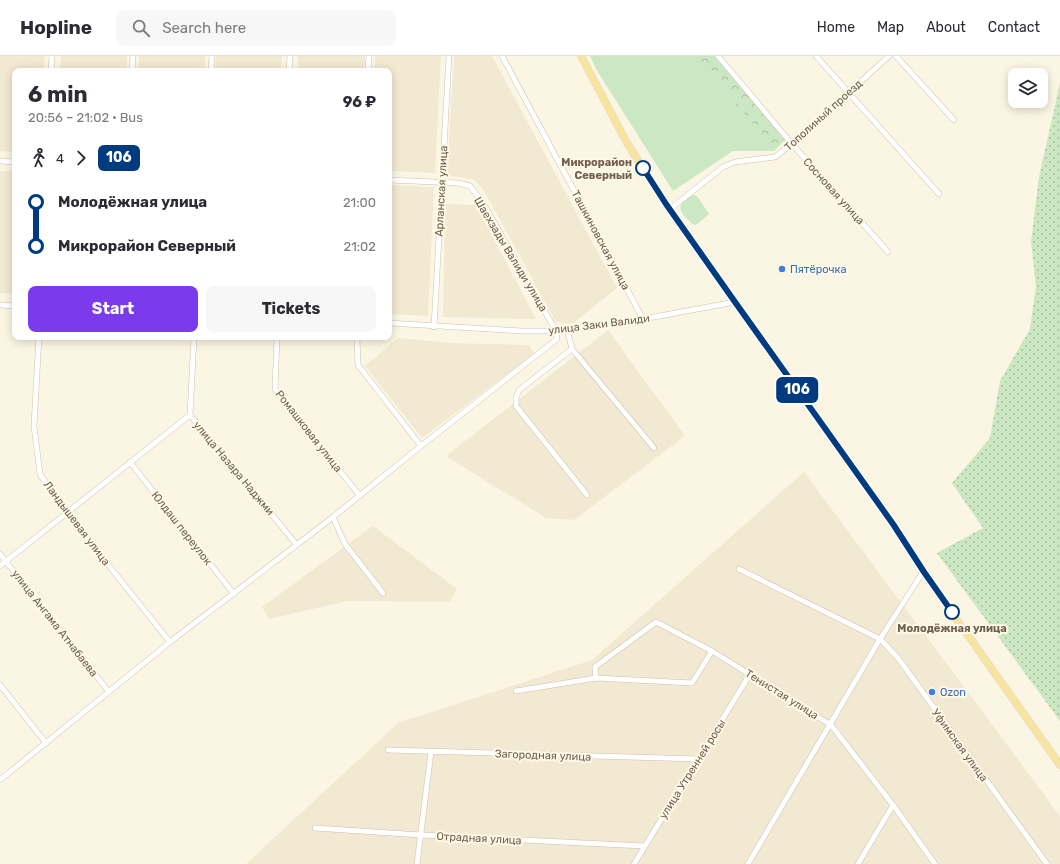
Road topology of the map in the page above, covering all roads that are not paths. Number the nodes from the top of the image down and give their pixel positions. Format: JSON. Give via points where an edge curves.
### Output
{"nodes":[{"id":1,"x":52,"y":56,"type":"edge"},
{"id":2,"x":133,"y":56,"type":"edge"},
{"id":3,"x":212,"y":56,"type":"edge"},
{"id":4,"x":290,"y":56,"type":"edge"},
{"id":5,"x":369,"y":56,"type":"edge"},
{"id":6,"x":449,"y":56,"type":"edge"},
{"id":7,"x":502,"y":56,"type":"edge"},
{"id":8,"x":581,"y":56,"type":"edge"},
{"id":9,"x":718,"y":56,"type":"edge"},
{"id":10,"x":816,"y":56,"type":"edge"},
{"id":11,"x":890,"y":56,"type":"edge"},
{"id":12,"x":896,"y":56,"type":"edge"},
{"id":13,"x":51,"y":68,"type":"edge"},
{"id":14,"x":132,"y":68,"type":"edge"},
{"id":15,"x":211,"y":68,"type":"edge"},
{"id":16,"x":289,"y":68,"type":"edge"},
{"id":17,"x":368,"y":68,"type":"edge"},
{"id":18,"x":848,"y":93,"type":"junction"},
{"id":19,"x":954,"y":120,"type":"dead end"},
{"id":20,"x":792,"y":144,"type":"junction"},
{"id":21,"x":0,"y":161,"type":"edge"},
{"id":22,"x":12,"y":162,"type":"edge"},
{"id":23,"x":392,"y":180,"type":"edge"},
{"id":24,"x":442,"y":182,"type":"junction"},
{"id":25,"x":939,"y":194,"type":"dead end"},
{"id":26,"x":670,"y":209,"type":"junction"},
{"id":27,"x":888,"y":252,"type":"dead end"},
{"id":28,"x":735,"y":302,"type":"junction"},
{"id":29,"x":0,"y":305,"type":"edge"},
{"id":30,"x":12,"y":306,"type":"edge"},
{"id":31,"x":643,"y":319,"type":"junction"},
{"id":32,"x":392,"y":323,"type":"edge"},
{"id":33,"x":434,"y":327,"type":"junction"},
{"id":34,"x":567,"y":329,"type":"junction"},
{"id":35,"x":556,"y":331,"type":"junction"},
{"id":36,"x":39,"y":340,"type":"edge"},
{"id":37,"x":194,"y":340,"type":"edge"},
{"id":38,"x":277,"y":340,"type":"edge"},
{"id":39,"x":357,"y":340,"type":"edge"},
{"id":40,"x":572,"y":349,"type":"junction"},
{"id":41,"x":190,"y":415,"type":"junction"},
{"id":42,"x":421,"y":446,"type":"junction"},
{"id":43,"x":654,"y":448,"type":"dead end"},
{"id":44,"x":130,"y":462,"type":"junction"},
{"id":45,"x":587,"y":495,"type":"dead end"},
{"id":46,"x":360,"y":496,"type":"junction"},
{"id":47,"x":66,"y":512,"type":"junction"},
{"id":48,"x":333,"y":517,"type":"junction"},
{"id":49,"x":296,"y":544,"type":"junction"},
{"id":50,"x":0,"y":554,"type":"edge"},
{"id":51,"x":6,"y":561,"type":"junction"},
{"id":52,"x":0,"y":566,"type":"edge"},
{"id":53,"x":739,"y":569,"type":"dead end"},
{"id":54,"x":924,"y":572,"type":"junction"},
{"id":55,"x":383,"y":593,"type":"dead end"},
{"id":56,"x":234,"y":594,"type":"junction"},
{"id":57,"x":880,"y":639,"type":"junction"},
{"id":58,"x":170,"y":642,"type":"junction"},
{"id":59,"x":712,"y":651,"type":"junction"},
{"id":60,"x":750,"y":674,"type":"junction"},
{"id":61,"x":596,"y":678,"type":"junction"},
{"id":62,"x":0,"y":685,"type":"edge"},
{"id":63,"x":516,"y":691,"type":"dead end"},
{"id":64,"x":109,"y":692,"type":"junction"},
{"id":65,"x":831,"y":725,"type":"junction"},
{"id":66,"x":46,"y":743,"type":"junction"},
{"id":67,"x":388,"y":750,"type":"dead end"},
{"id":68,"x":431,"y":752,"type":"junction"},
{"id":69,"x":698,"y":759,"type":"junction"},
{"id":70,"x":1060,"y":765,"type":"edge"},
{"id":71,"x":0,"y":780,"type":"edge"},
{"id":72,"x":893,"y":805,"type":"junction"},
{"id":73,"x":315,"y":828,"type":"dead end"},
{"id":74,"x":421,"y":835,"type":"junction"},
{"id":75,"x":644,"y":846,"type":"junction"},
{"id":76,"x":417,"y":864,"type":"edge"},
{"id":77,"x":634,"y":864,"type":"edge"},
{"id":78,"x":748,"y":864,"type":"edge"},
{"id":79,"x":858,"y":864,"type":"edge"},
{"id":80,"x":935,"y":864,"type":"edge"},
{"id":81,"x":1045,"y":864,"type":"edge"}],
"edges":[{"from":1,"to":13,"type":"street"},
{"from":2,"to":14,"type":"street"},
{"from":3,"to":15,"type":"street"},
{"from":4,"to":16,"type":"street"},
{"from":5,"to":17,"type":"street"},
{"from":6,"to":24,"type":"street","name":"Арланская улица"},
{"from":7,"to":31,"type":"street","name":"Ташкиновская улица"},
{"from":8,"to":26,"type":"main road","via":[[627,143]]},
{"from":9,"to":20,"type":"street","name":"Сосновая улица"},
{"from":10,"to":18,"type":"street"},
{"from":11,"to":18,"type":"street","name":"Тополиный проезд"},
{"from":12,"to":19,"type":"street"},
{"from":18,"to":20,"type":"street","name":"Тополиный проезд"},
{"from":18,"to":25,"type":"street"},
{"from":20,"to":26,"type":"street","name":"Тополиный проезд","via":[[775,157],[735,162],[723,168]]},
{"from":20,"to":27,"type":"street","name":"Сосновая улица"},
{"from":21,"to":22,"type":"street"},
{"from":23,"to":24,"type":"street","name":"Шаехзады Валиди улица"},
{"from":24,"to":33,"type":"street","name":"Арланская улица"},
{"from":24,"to":35,"type":"street","name":"Шаехзады Валиди улица","via":[[470,186],[483,203]]},
{"from":26,"to":28,"type":"main road"},
{"from":28,"to":31,"type":"street","name":"улица Заки Валиди"},
{"from":28,"to":54,"type":"main road","via":[[893,524]]},
{"from":29,"to":30,"type":"street"},
{"from":31,"to":34,"type":"street","name":"улица Заки Валиди"},
{"from":32,"to":33,"type":"street","name":"улица Заки Валиди"},
{"from":33,"to":35,"type":"street","name":"улица Заки Валиди"},
{"from":34,"to":35,"type":"street","name":"улица Заки Валиди"},
{"from":34,"to":40,"type":"street"},
{"from":35,"to":42,"type":"street","via":[[557,339]]},
{"from":36,"to":47,"type":"street","name":"Ландышевая улица","via":[[34,426],[40,474]]},
{"from":37,"to":41,"type":"street","name":"улица Назара Наджми"},
{"from":38,"to":46,"type":"street","name":"Ромашковая улица","via":[[275,389]]},
{"from":39,"to":42,"type":"street","via":[[358,365]]},
{"from":40,"to":43,"type":"street"},
{"from":40,"to":45,"type":"street","via":[[519,390],[516,406]]},
{"from":41,"to":44,"type":"street"},
{"from":41,"to":49,"type":"street","name":"улица Назара Наджми"},
{"from":42,"to":46,"type":"street"},
{"from":44,"to":47,"type":"street"},
{"from":44,"to":56,"type":"street","name":"Юлдаш переулок"},
{"from":46,"to":48,"type":"street"},
{"from":47,"to":51,"type":"street"},
{"from":47,"to":58,"type":"street","name":"Ландышевая улица"},
{"from":48,"to":49,"type":"street"},
{"from":48,"to":55,"type":"street","via":[[345,544]]},
{"from":49,"to":56,"type":"street"},
{"from":50,"to":51,"type":"street","name":"улица Ангама Атнабаева"},
{"from":51,"to":52,"type":"street"},
{"from":51,"to":64,"type":"street","name":"улица Ангама Атнабаева"},
{"from":53,"to":57,"type":"street","name":"Уфимская улица"},
{"from":54,"to":57,"type":"street"},
{"from":54,"to":70,"type":"main road"},
{"from":56,"to":58,"type":"street"},
{"from":57,"to":65,"type":"street"},
{"from":57,"to":81,"type":"street","name":"Уфимская улица","via":[[898,658]]},
{"from":58,"to":64,"type":"street"},
{"from":59,"to":60,"type":"street","name":"Тенистая улица"},
{"from":59,"to":61,"type":"street","via":[[692,683]]},
{"from":59,"to":61,"type":"street","name":"Тенистая улица","via":[[656,622],[595,667]]},
{"from":60,"to":65,"type":"street","name":"Тенистая улица"},
{"from":60,"to":69,"type":"street","name":"улица Утренней росы"},
{"from":61,"to":63,"type":"street"},
{"from":62,"to":66,"type":"street"},
{"from":64,"to":66,"type":"street"},
{"from":65,"to":72,"type":"street","name":"Тенистая улица"},
{"from":65,"to":78,"type":"street"},
{"from":66,"to":71,"type":"street"},
{"from":67,"to":68,"type":"street","name":"Загородная улица"},
{"from":68,"to":69,"type":"street","name":"Загородная улица"},
{"from":68,"to":74,"type":"street"},
{"from":69,"to":75,"type":"street","name":"улица Утренней росы"},
{"from":72,"to":79,"type":"street"},
{"from":72,"to":80,"type":"street","name":"Тенистая улица"},
{"from":73,"to":74,"type":"street","name":"Отрадная улица"},
{"from":74,"to":75,"type":"street","name":"Отрадная улица"},
{"from":74,"to":76,"type":"street"},
{"from":75,"to":77,"type":"street","name":"улица Утренней росы"}]}
